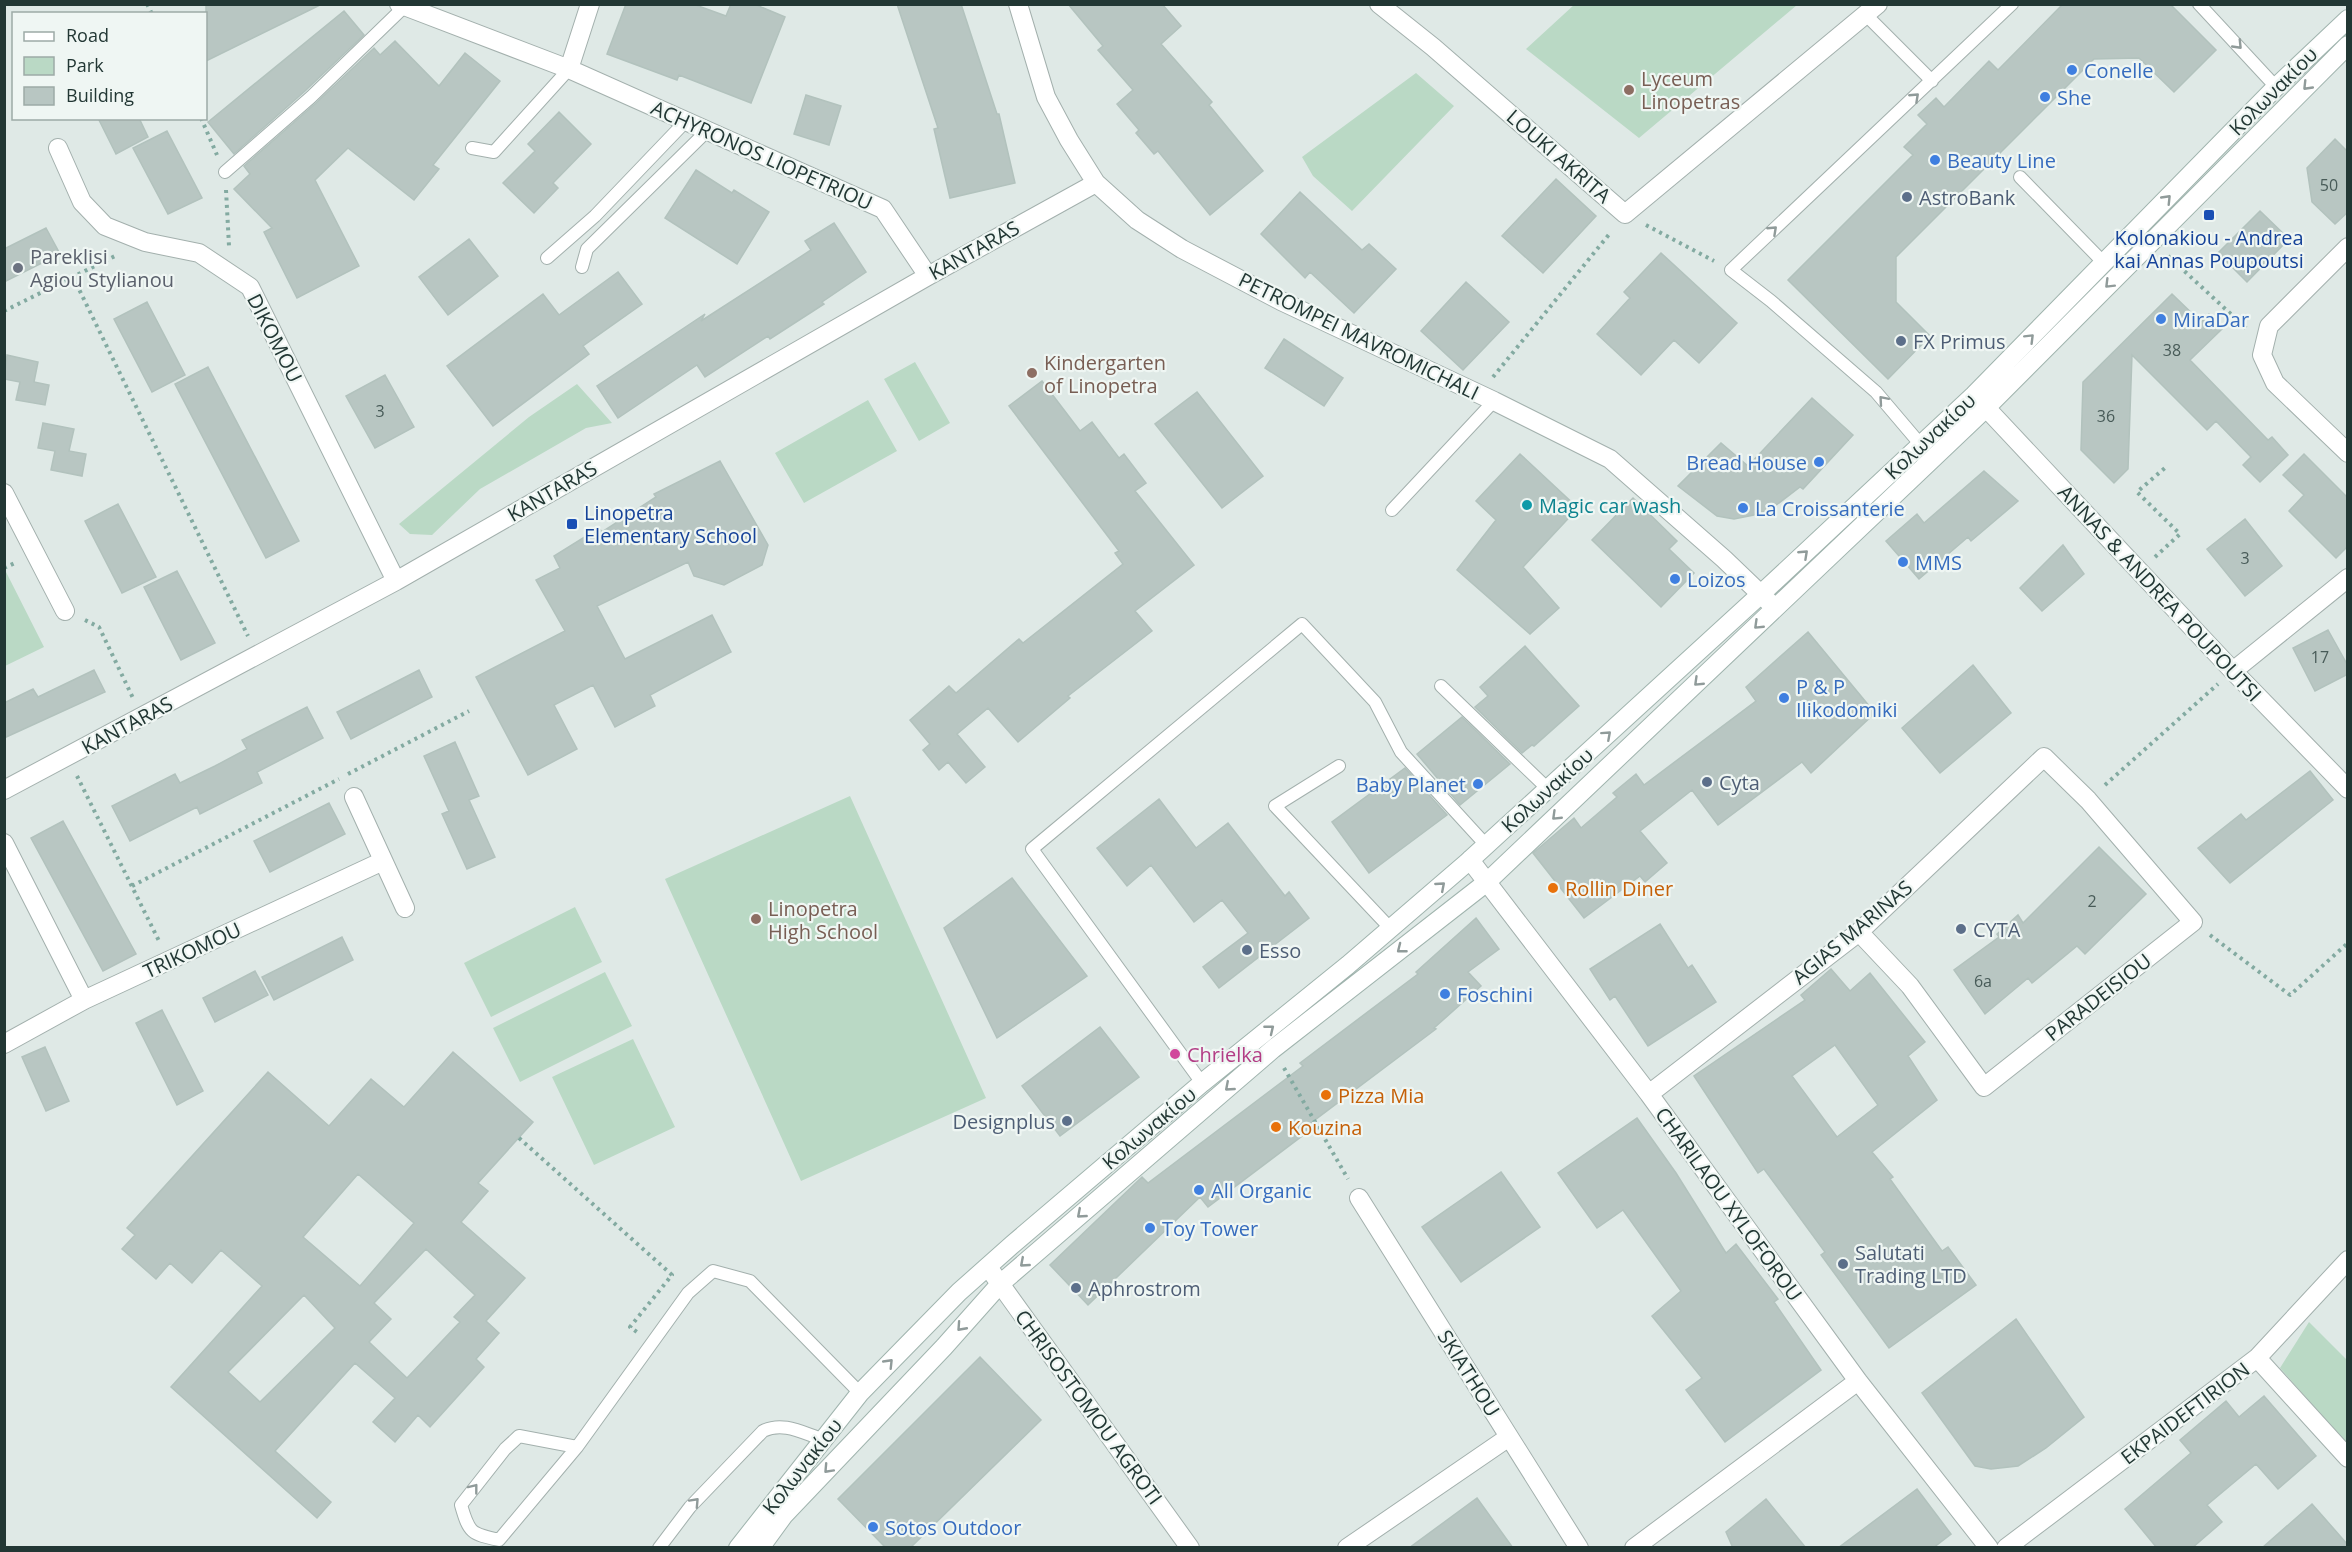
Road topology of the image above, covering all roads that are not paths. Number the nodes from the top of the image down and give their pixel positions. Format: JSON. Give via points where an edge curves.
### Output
{"nodes":[{"id":1,"x":590,"y":4,"type":"edge"},
{"id":2,"x":1018,"y":4,"type":"edge"},
{"id":3,"x":1379,"y":4,"type":"edge"},
{"id":4,"x":2012,"y":4,"type":"edge"},
{"id":5,"x":2199,"y":4,"type":"edge"},
{"id":6,"x":401,"y":6,"type":"edge"},
{"id":7,"x":1872,"y":10,"type":"edge"},
{"id":8,"x":2348,"y":19,"type":"edge"},
{"id":9,"x":2348,"y":45,"type":"edge"},
{"id":10,"x":568,"y":69,"type":"junction"},
{"id":11,"x":1932,"y":81,"type":"junction"},
{"id":12,"x":2276,"y":87,"type":"junction"},
{"id":13,"x":686,"y":121,"type":"junction"},
{"id":14,"x":707,"y":131,"type":"junction"},
{"id":15,"x":58,"y":148,"type":"dead end"},
{"id":16,"x":471,"y":148,"type":"dead end"},
{"id":17,"x":225,"y":172,"type":"road end"},
{"id":18,"x":2019,"y":177,"type":"dead end"},
{"id":19,"x":1096,"y":183,"type":"junction"},
{"id":20,"x":2348,"y":247,"type":"edge"},
{"id":21,"x":547,"y":258,"type":"dead end"},
{"id":22,"x":2104,"y":263,"type":"junction"},
{"id":23,"x":582,"y":267,"type":"dead end"},
{"id":24,"x":928,"y":276,"type":"junction"},
{"id":25,"x":1486,"y":398,"type":"junction"},
{"id":26,"x":1980,"y":401,"type":"junction"},
{"id":27,"x":1921,"y":445,"type":"junction"},
{"id":28,"x":2348,"y":453,"type":"edge"},
{"id":29,"x":4,"y":493,"type":"edge"},
{"id":30,"x":1392,"y":510,"type":"dead end"},
{"id":31,"x":2348,"y":578,"type":"edge"},
{"id":32,"x":396,"y":581,"type":"junction"},
{"id":33,"x":1761,"y":594,"type":"junction"},
{"id":34,"x":1776,"y":608,"type":"junction"},
{"id":35,"x":65,"y":611,"type":"road end"},
{"id":36,"x":2233,"y":671,"type":"junction"},
{"id":37,"x":1441,"y":686,"type":"dead end"},
{"id":38,"x":1339,"y":766,"type":"dead end"},
{"id":39,"x":1548,"y":789,"type":"junction"},
{"id":40,"x":2348,"y":789,"type":"edge"},
{"id":41,"x":4,"y":790,"type":"edge"},
{"id":42,"x":354,"y":797,"type":"dead end"},
{"id":43,"x":4,"y":843,"type":"edge"},
{"id":44,"x":1486,"y":846,"type":"junction"},
{"id":45,"x":1470,"y":860,"type":"junction"},
{"id":46,"x":383,"y":861,"type":"junction"},
{"id":47,"x":1487,"y":882,"type":"junction"},
{"id":48,"x":405,"y":908,"type":"dead end"},
{"id":49,"x":2193,"y":922,"type":"joint"},
{"id":50,"x":1391,"y":928,"type":"junction"},
{"id":51,"x":1859,"y":932,"type":"junction"},
{"id":52,"x":84,"y":1000,"type":"junction"},
{"id":53,"x":4,"y":1044,"type":"edge"},
{"id":54,"x":1202,"y":1083,"type":"junction"},
{"id":55,"x":1649,"y":1094,"type":"junction"},
{"id":56,"x":1359,"y":1198,"type":"road end"},
{"id":57,"x":2348,"y":1260,"type":"edge"},
{"id":58,"x":988,"y":1267,"type":"junction"},
{"id":59,"x":1000,"y":1284,"type":"junction"},
{"id":60,"x":2257,"y":1358,"type":"junction"},
{"id":61,"x":1858,"y":1381,"type":"junction"},
{"id":62,"x":860,"y":1393,"type":"junction"},
{"id":63,"x":1509,"y":1437,"type":"junction"},
{"id":64,"x":822,"y":1439,"type":"junction"},
{"id":65,"x":577,"y":1447,"type":"junction"},
{"id":66,"x":2348,"y":1458,"type":"edge"},
{"id":67,"x":659,"y":1548,"type":"edge"},
{"id":68,"x":738,"y":1548,"type":"edge"},
{"id":69,"x":760,"y":1548,"type":"edge"},
{"id":70,"x":1190,"y":1548,"type":"edge"},
{"id":71,"x":1347,"y":1548,"type":"edge"},
{"id":72,"x":1579,"y":1548,"type":"edge"},
{"id":73,"x":1634,"y":1548,"type":"edge"},
{"id":74,"x":1989,"y":1548,"type":"edge"},
{"id":75,"x":2006,"y":1548,"type":"edge"}],
"edges":[{"from":1,"to":10,"type":"street"},
{"from":2,"to":19,"type":"street","name":"PETROMPEI MAVROMICHALI","via":[[1046,97]]},
{"from":3,"to":7,"type":"street","name":"LOUKI AKRITA","via":[[1434,47],[1625,214]]},
{"from":4,"to":11,"type":"lane"},
{"from":5,"to":12,"type":"lane","one_way":true},
{"from":6,"to":10,"type":"street","name":"ACHYRONOS LIOPETRIOU"},
{"from":6,"to":17,"type":"lane","via":[[311,97]]},
{"from":7,"to":11,"type":"lane"},
{"from":8,"to":12,"type":"street","name":"Κολωνακίου"},
{"from":9,"to":26,"type":"street","name":"Κολωνακίου","one_way":true,"via":[[2152,242]]},
{"from":10,"to":13,"type":"street","name":"ACHYRONOS LIOPETRIOU"},
{"from":10,"to":16,"type":"lane","via":[[494,152]]},
{"from":27,"to":11,"type":"lane","one_way":true,"via":[[1876,392],[1731,270]]},
{"from":22,"to":12,"type":"street","name":"Κολωνακίου","one_way":true},
{"from":13,"to":14,"type":"street","name":"ACHYRONOS LIOPETRIOU"},
{"from":13,"to":21,"type":"lane","via":[[595,216]]},
{"from":14,"to":23,"type":"lane","via":[[587,249]]},
{"from":14,"to":24,"type":"street","name":"ACHYRONOS LIOPETRIOU","via":[[883,209]]},
{"from":15,"to":32,"type":"street","name":"DIKOMOU","via":[[82,202],[105,226],[145,242],[199,253],[250,287]]},
{"from":18,"to":22,"type":"lane"},
{"from":19,"to":24,"type":"street","name":"KANTARAS"},
{"from":19,"to":25,"type":"street","name":"PETROMPEI MAVROMICHALI","via":[[1137,220],[1182,249],[1281,301]]},
{"from":20,"to":28,"type":"street","via":[[2269,326],[2262,355],[2274,383]]},
{"from":26,"to":22,"type":"street","name":"Κολωνακίου","one_way":true},
{"from":24,"to":32,"type":"street","name":"KANTARAS"},
{"from":25,"to":30,"type":"lane"},
{"from":25,"to":33,"type":"street","name":"PETROMPEI MAVROMICHALI","via":[[1610,459]]},
{"from":26,"to":27,"type":"street","name":"Κολωνακίου"},
{"from":26,"to":34,"type":"street","name":"Κολωνακίου"},
{"from":26,"to":36,"type":"street","name":"ANNAS & ANDREA POUPOUTSI"},
{"from":33,"to":27,"type":"street","name":"Κολωνακίου","one_way":true},
{"from":29,"to":35,"type":"street"},
{"from":31,"to":36,"type":"street"},
{"from":32,"to":41,"type":"street","name":"KANTARAS"},
{"from":33,"to":34,"type":"street","name":"PETROMPEI MAVROMICHALI"},
{"from":39,"to":33,"type":"street","name":"Κολωνακίου","one_way":true},
{"from":34,"to":47,"type":"street","name":"Κολωνακίου","one_way":true},
{"from":36,"to":40,"type":"street","name":"ANNAS & ANDREA POUPOUTSI"},
{"from":37,"to":39,"type":"lane"},
{"from":38,"to":50,"type":"lane","via":[[1275,806]]},
{"from":39,"to":44,"type":"street","name":"Κολωνακίου"},
{"from":42,"to":46,"type":"street"},
{"from":43,"to":52,"type":"street"},
{"from":44,"to":45,"type":"street","name":"Κολωνακίου"},
{"from":44,"to":54,"type":"lane","via":[[1401,752],[1375,702],[1302,624],[1032,849]]},
{"from":45,"to":47,"type":"street","name":"CHARILAOU XYLOFOROU"},
{"from":50,"to":45,"type":"street","name":"Κολωνακίου","one_way":true},
{"from":46,"to":48,"type":"street"},
{"from":46,"to":52,"type":"street","name":"TRIKOMOU"},
{"from":47,"to":55,"type":"street","name":"CHARILAOU XYLOFOROU"},
{"from":47,"to":59,"type":"street","name":"Κολωνακίου","one_way":true,"via":[[1273,1049]]},
{"from":49,"to":51,"type":"street","name":"PARADEISIOU","via":[[1984,1087],[1910,986]]},
{"from":49,"to":51,"type":"street","name":"AGIAS MARINAS","via":[[2088,800],[2044,756]]},
{"from":54,"to":50,"type":"street","name":"Κολωνακίου","one_way":true},
{"from":51,"to":55,"type":"street","name":"AGIAS MARINAS"},
{"from":52,"to":53,"type":"street","name":"TRIKOMOU"},
{"from":54,"to":58,"type":"street","name":"Κολωνακίου"},
{"from":55,"to":61,"type":"street","name":"CHARILAOU XYLOFOROU"},
{"from":56,"to":63,"type":"street","name":"SKIATHOU"},
{"from":57,"to":60,"type":"street","name":"EKPAIDEFTIRION"},
{"from":58,"to":59,"type":"street","name":"CHRISOSTOMOU AGROTI"},
{"from":62,"to":58,"type":"street","name":"Κολωνακίου","one_way":true},
{"from":59,"to":69,"type":"street","name":"Κολωνακίου","one_way":true,"via":[[784,1515]]},
{"from":59,"to":70,"type":"street","name":"CHRISOSTOMOU AGROTI"},
{"from":60,"to":66,"type":"street"},
{"from":60,"to":75,"type":"street","name":"EKPAIDEFTIRION"},
{"from":61,"to":73,"type":"street"},
{"from":61,"to":74,"type":"street","name":"CHARILAOU XYLOFOROU"},
{"from":62,"to":64,"type":"street","name":"Κολωνακίου"},
{"from":62,"to":65,"type":"lane","via":[[750,1281],[713,1271],[688,1293]]},
{"from":63,"to":71,"type":"street"},
{"from":63,"to":72,"type":"street","name":"SKIATHOU"},
{"from":67,"to":64,"type":"lane","one_way":true,"via":[[690,1507],[763,1431],[774,1425],[784,1426]]},
{"from":64,"to":68,"type":"street","name":"Κολωνακίου"},
{"from":65,"to":65,"type":"lane","one_way":true,"via":[[499,1540],[478,1536],[467,1525],[461,1505],[519,1436]]}]}
